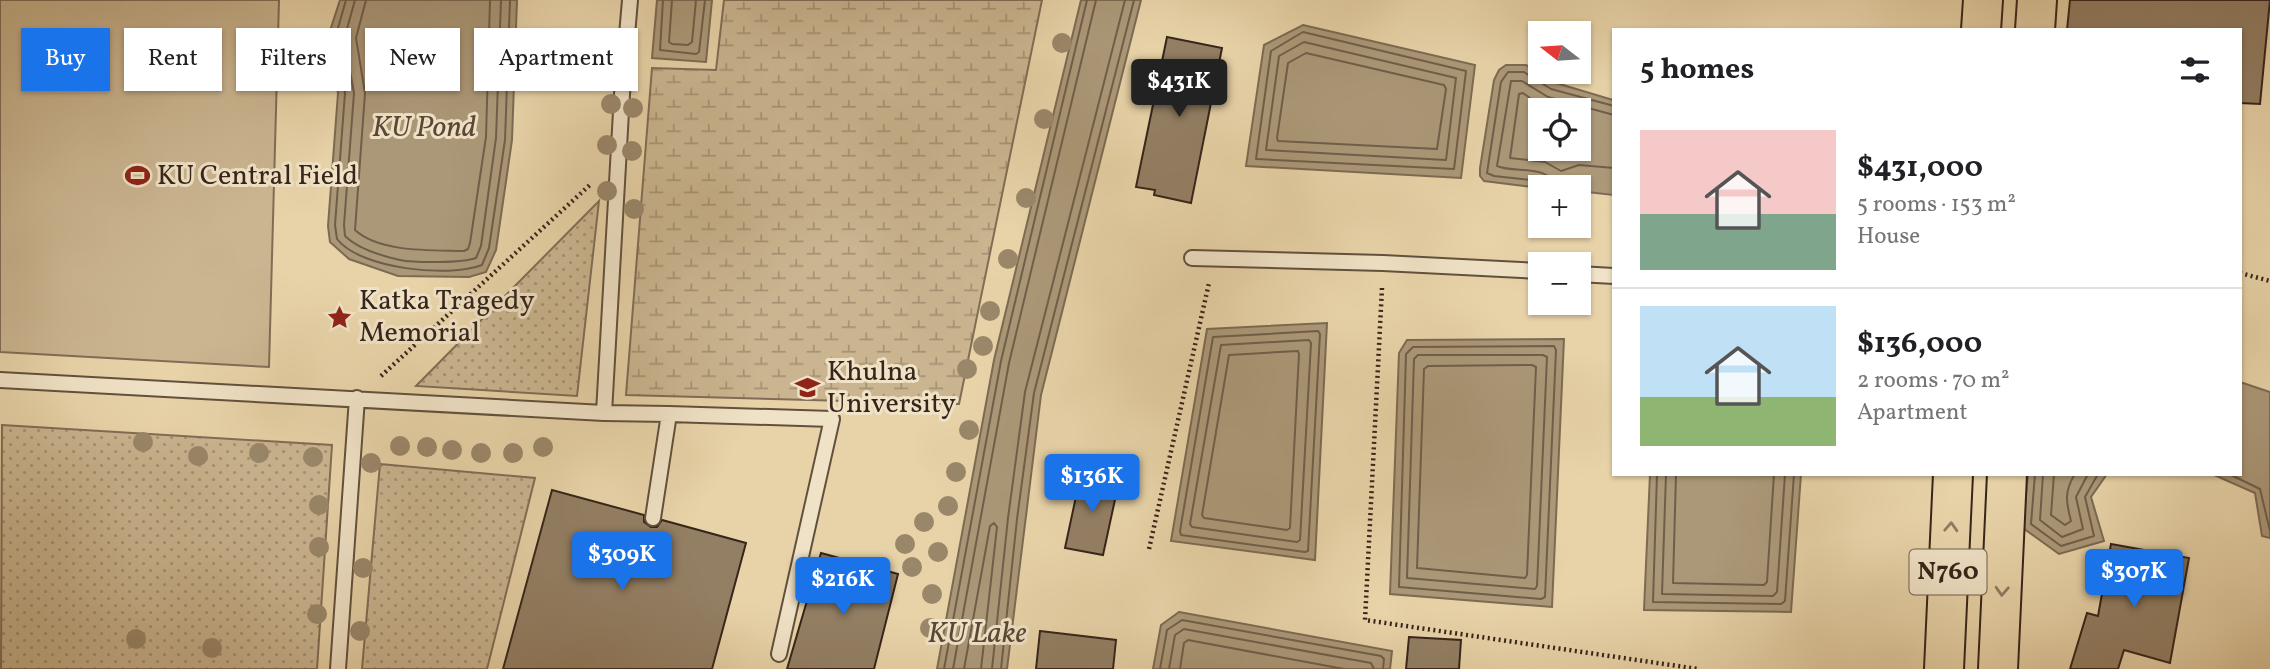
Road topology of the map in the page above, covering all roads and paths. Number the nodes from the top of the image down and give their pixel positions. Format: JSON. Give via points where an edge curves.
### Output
{"nodes":[{"id":1,"x":630,"y":0,"type":"edge"},
{"id":2,"x":1983,"y":0,"type":"edge"},
{"id":3,"x":2037,"y":0,"type":"edge"},
{"id":4,"x":1981,"y":28,"type":"edge"},
{"id":5,"x":2035,"y":28,"type":"edge"},
{"id":6,"x":618,"y":159,"type":"junction"},
{"id":7,"x":1192,"y":258,"type":"dead end"},
{"id":8,"x":1215,"y":258,"type":"junction"},
{"id":9,"x":1383,"y":262,"type":"junction"},
{"id":10,"x":1528,"y":270,"type":"edge"},
{"id":11,"x":1591,"y":274,"type":"edge"},
{"id":12,"x":2242,"y":274,"type":"edge"},
{"id":13,"x":1612,"y":275,"type":"edge"},
{"id":14,"x":2270,"y":281,"type":"edge"},
{"id":15,"x":0,"y":380,"type":"edge"},
{"id":16,"x":357,"y":398,"type":"junction"},
{"id":17,"x":604,"y":413,"type":"junction"},
{"id":18,"x":669,"y":414,"type":"junction"},
{"id":19,"x":1953,"y":476,"type":"edge"},
{"id":20,"x":2007,"y":476,"type":"edge"},
{"id":21,"x":653,"y":518,"type":"dead end"},
{"id":22,"x":1149,"y":549,"type":"dead end"},
{"id":23,"x":779,"y":654,"type":"dead end"},
{"id":24,"x":338,"y":669,"type":"edge"},
{"id":25,"x":1698,"y":669,"type":"edge"},
{"id":26,"x":1944,"y":669,"type":"edge"},
{"id":27,"x":1998,"y":669,"type":"edge"}],
"edges":[{"from":1,"to":6,"type":"lane"},
{"from":2,"to":4,"type":"highway"},
{"from":3,"to":5,"type":"highway"},
{"from":6,"to":16,"type":"path"},
{"from":6,"to":17,"type":"lane"},
{"from":7,"to":8,"type":"lane"},
{"from":8,"to":9,"type":"lane"},
{"from":8,"to":22,"type":"path"},
{"from":9,"to":10,"type":"lane"},
{"from":9,"to":25,"type":"path","via":[[1366,620]]},
{"from":11,"to":13,"type":"lane"},
{"from":12,"to":14,"type":"path"},
{"from":15,"to":16,"type":"lane"},
{"from":16,"to":17,"type":"lane"},
{"from":16,"to":24,"type":"lane"},
{"from":17,"to":18,"type":"lane"},
{"from":18,"to":21,"type":"lane"},
{"from":18,"to":23,"type":"lane","via":[[832,419]]},
{"from":26,"to":19,"type":"highway","number":"N760","one_way":true},
{"from":20,"to":27,"type":"highway","number":"N760","one_way":true}]}
